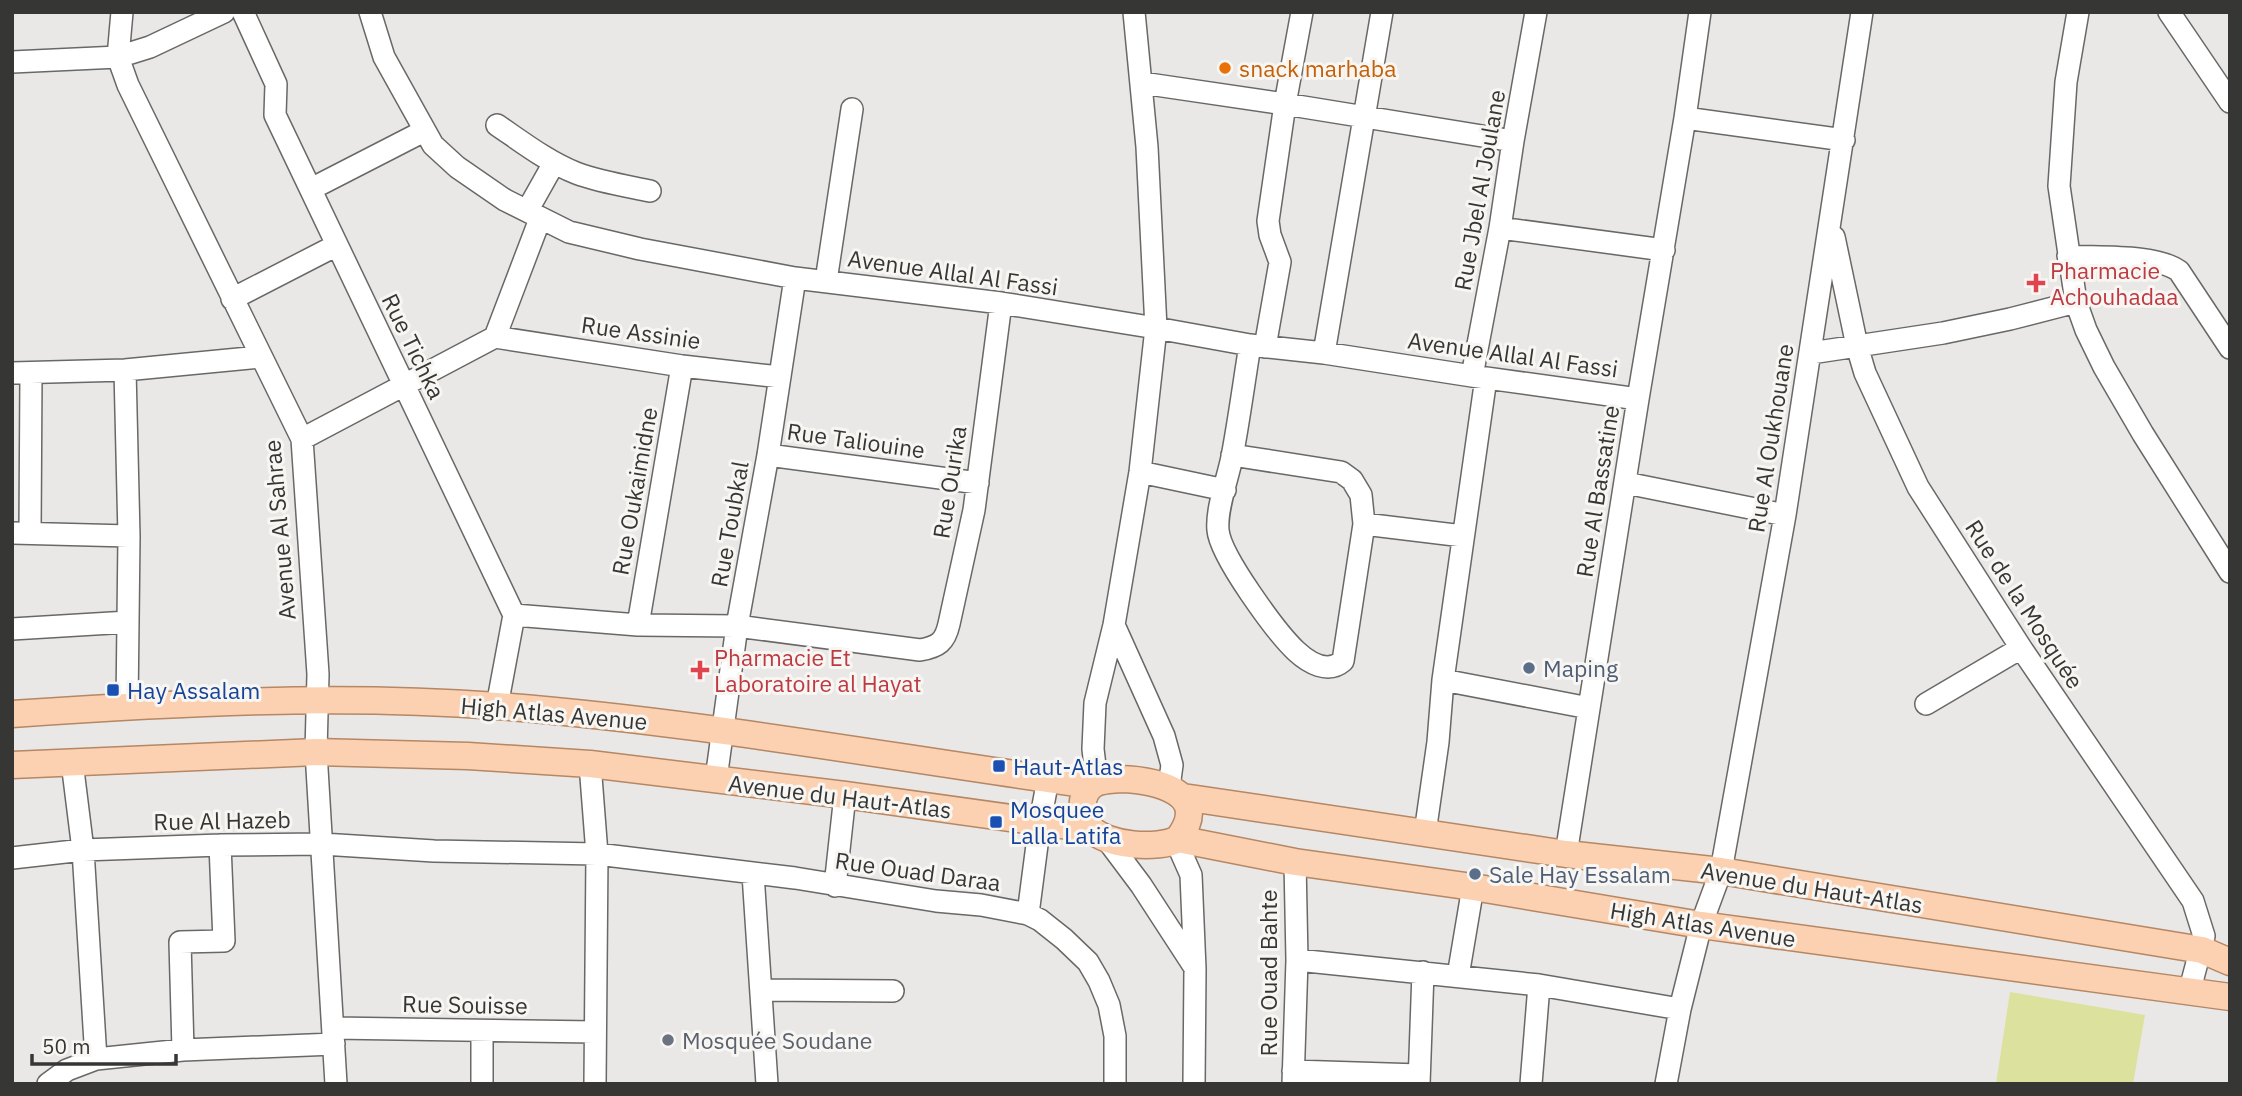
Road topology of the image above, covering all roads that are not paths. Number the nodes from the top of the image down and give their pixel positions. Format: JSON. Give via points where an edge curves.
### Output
{"nodes":[{"id":1,"x":122,"y":12,"type":"edge"},
{"id":2,"x":224,"y":12,"type":"edge"},
{"id":3,"x":243,"y":12,"type":"edge"},
{"id":4,"x":370,"y":12,"type":"edge"},
{"id":5,"x":1134,"y":12,"type":"edge"},
{"id":6,"x":1302,"y":12,"type":"edge"},
{"id":7,"x":1382,"y":12,"type":"edge"},
{"id":8,"x":1536,"y":12,"type":"edge"},
{"id":9,"x":1700,"y":12,"type":"edge"},
{"id":10,"x":1862,"y":12,"type":"edge"},
{"id":11,"x":2078,"y":12,"type":"edge"},
{"id":12,"x":2169,"y":12,"type":"edge"},
{"id":13,"x":118,"y":57,"type":"junction"},
{"id":14,"x":12,"y":62,"type":"edge"},
{"id":15,"x":1142,"y":83,"type":"junction"},
{"id":16,"x":2230,"y":102,"type":"edge"},
{"id":17,"x":1285,"y":104,"type":"junction"},
{"id":18,"x":852,"y":109,"type":"dead end"},
{"id":19,"x":1363,"y":116,"type":"junction"},
{"id":20,"x":1685,"y":118,"type":"junction"},
{"id":21,"x":497,"y":125,"type":"dead end"},
{"id":22,"x":424,"y":131,"type":"junction"},
{"id":23,"x":1843,"y":140,"type":"junction"},
{"id":24,"x":1513,"y":141,"type":"junction"},
{"id":25,"x":554,"y":163,"type":"junction"},
{"id":26,"x":311,"y":189,"type":"junction"},
{"id":27,"x":650,"y":191,"type":"dead end"},
{"id":28,"x":533,"y":215,"type":"junction"},
{"id":29,"x":1831,"y":224,"type":"junction"},
{"id":30,"x":1500,"y":228,"type":"junction"},
{"id":31,"x":337,"y":245,"type":"junction"},
{"id":32,"x":1664,"y":250,"type":"junction"},
{"id":33,"x":2068,"y":256,"type":"junction"},
{"id":34,"x":795,"y":278,"type":"junction"},
{"id":35,"x":826,"y":281,"type":"junction"},
{"id":36,"x":232,"y":299,"type":"junction"},
{"id":37,"x":2076,"y":302,"type":"junction"},
{"id":38,"x":1001,"y":303,"type":"junction"},
{"id":39,"x":1156,"y":328,"type":"junction"},
{"id":40,"x":495,"y":337,"type":"junction"},
{"id":41,"x":2228,"y":341,"type":"edge"},
{"id":42,"x":1258,"y":346,"type":"junction"},
{"id":43,"x":1857,"y":346,"type":"junction"},
{"id":44,"x":1324,"y":353,"type":"junction"},
{"id":45,"x":1811,"y":353,"type":"junction"},
{"id":46,"x":260,"y":357,"type":"junction"},
{"id":47,"x":682,"y":366,"type":"junction"},
{"id":48,"x":125,"y":370,"type":"junction"},
{"id":49,"x":22,"y":373,"type":"edge"},
{"id":50,"x":780,"y":377,"type":"junction"},
{"id":51,"x":1479,"y":377,"type":"junction"},
{"id":52,"x":404,"y":386,"type":"junction"},
{"id":53,"x":1637,"y":399,"type":"junction"},
{"id":54,"x":302,"y":439,"type":"junction"},
{"id":55,"x":768,"y":455,"type":"junction"},
{"id":56,"x":1232,"y":455,"type":"junction"},
{"id":57,"x":1140,"y":472,"type":"junction"},
{"id":58,"x":978,"y":483,"type":"junction"},
{"id":59,"x":1626,"y":483,"type":"junction"},
{"id":60,"x":1225,"y":490,"type":"junction"},
{"id":61,"x":1786,"y":515,"type":"junction"},
{"id":62,"x":1364,"y":524,"type":"junction"},
{"id":63,"x":21,"y":533,"type":"edge"},
{"id":64,"x":129,"y":536,"type":"junction"},
{"id":65,"x":1463,"y":536,"type":"junction"},
{"id":66,"x":2230,"y":572,"type":"edge"},
{"id":67,"x":514,"y":615,"type":"junction"},
{"id":68,"x":128,"y":622,"type":"junction"},
{"id":69,"x":638,"y":625,"type":"junction"},
{"id":70,"x":1114,"y":625,"type":"junction"},
{"id":71,"x":737,"y":626,"type":"junction"},
{"id":72,"x":12,"y":629,"type":"edge"},
{"id":73,"x":2021,"y":648,"type":"junction"},
{"id":74,"x":1443,"y":680,"type":"junction"},
{"id":75,"x":316,"y":699,"type":"junction"},
{"id":76,"x":1926,"y":705,"type":"dead end"},
{"id":77,"x":127,"y":706,"type":"junction"},
{"id":78,"x":497,"y":706,"type":"junction"},
{"id":79,"x":1589,"y":708,"type":"junction"},
{"id":80,"x":12,"y":714,"type":"edge"},
{"id":81,"x":722,"y":730,"type":"junction"},
{"id":82,"x":316,"y":752,"type":"junction"},
{"id":83,"x":72,"y":761,"type":"junction"},
{"id":84,"x":590,"y":764,"type":"junction"},
{"id":85,"x":12,"y":765,"type":"edge"},
{"id":86,"x":716,"y":779,"type":"junction"},
{"id":87,"x":1048,"y":779,"type":"junction"},
{"id":88,"x":1094,"y":784,"type":"junction"},
{"id":89,"x":1176,"y":792,"type":"junction"},
{"id":90,"x":845,"y":795,"type":"junction"},
{"id":91,"x":1040,"y":822,"type":"junction"},
{"id":92,"x":1098,"y":833,"type":"junction"},
{"id":93,"x":1425,"y":833,"type":"junction"},
{"id":94,"x":1177,"y":840,"type":"junction"},
{"id":95,"x":322,"y":844,"type":"junction"},
{"id":96,"x":220,"y":845,"type":"junction"},
{"id":97,"x":83,"y":850,"type":"junction"},
{"id":98,"x":597,"y":854,"type":"junction"},
{"id":99,"x":1566,"y":854,"type":"junction"},
{"id":100,"x":12,"y":858,"type":"edge"},
{"id":101,"x":1295,"y":862,"type":"junction"},
{"id":102,"x":1721,"y":871,"type":"junction"},
{"id":103,"x":753,"y":874,"type":"junction"},
{"id":104,"x":835,"y":886,"type":"junction"},
{"id":105,"x":1474,"y":887,"type":"junction"},
{"id":106,"x":1028,"y":914,"type":"junction"},
{"id":107,"x":1701,"y":925,"type":"junction"},
{"id":108,"x":2202,"y":950,"type":"junction"},
{"id":109,"x":1297,"y":960,"type":"junction"},
{"id":110,"x":2230,"y":962,"type":"edge"},
{"id":111,"x":1195,"y":969,"type":"junction"},
{"id":112,"x":1423,"y":972,"type":"junction"},
{"id":113,"x":1458,"y":976,"type":"junction"},
{"id":114,"x":1539,"y":985,"type":"junction"},
{"id":115,"x":761,"y":990,"type":"junction"},
{"id":116,"x":893,"y":991,"type":"dead end"},
{"id":117,"x":2189,"y":993,"type":"junction"},
{"id":118,"x":2230,"y":997,"type":"edge"},
{"id":119,"x":1680,"y":1009,"type":"junction"},
{"id":120,"x":482,"y":1031,"type":"junction"},
{"id":121,"x":596,"y":1032,"type":"junction"},
{"id":122,"x":334,"y":1036,"type":"junction"},
{"id":123,"x":183,"y":1050,"type":"junction"},
{"id":124,"x":96,"y":1059,"type":"junction"},
{"id":125,"x":1293,"y":1077,"type":"edge"},
{"id":126,"x":1419,"y":1079,"type":"edge"},
{"id":127,"x":48,"y":1084,"type":"edge"},
{"id":128,"x":336,"y":1084,"type":"edge"},
{"id":129,"x":482,"y":1084,"type":"edge"},
{"id":130,"x":595,"y":1084,"type":"edge"},
{"id":131,"x":767,"y":1084,"type":"edge"},
{"id":132,"x":1115,"y":1084,"type":"edge"},
{"id":133,"x":1194,"y":1084,"type":"edge"},
{"id":134,"x":1531,"y":1084,"type":"edge"},
{"id":135,"x":1666,"y":1084,"type":"edge"}],
"edges":[{"from":1,"to":13,"type":"street","name":"Avenue Al Sahrae"},
{"from":2,"to":13,"type":"street"},
{"from":3,"to":26,"type":"street","name":"Rue Tichka","via":[[276,84],[275,115]]},
{"from":4,"to":22,"type":"street","name":"Avenue Allal Al Fassi","via":[[384,57]]},
{"from":5,"to":15,"type":"street"},
{"from":6,"to":17,"type":"street"},
{"from":7,"to":19,"type":"street"},
{"from":8,"to":24,"type":"street","name":"Rue Jbel Al Joulane"},
{"from":9,"to":20,"type":"street","name":"Rue Al Bassatine"},
{"from":10,"to":23,"type":"street","name":"Rue Al Oukhouane"},
{"from":11,"to":33,"type":"street","via":[[2066,82],[2059,186]]},
{"from":12,"to":16,"type":"street"},
{"from":13,"to":14,"type":"street"},
{"from":13,"to":36,"type":"street","name":"Avenue Al Sahrae"},
{"from":15,"to":17,"type":"street"},
{"from":15,"to":39,"type":"street"},
{"from":17,"to":19,"type":"street"},
{"from":17,"to":42,"type":"street","via":[[1268,220],[1280,262]]},
{"from":18,"to":35,"type":"street"},
{"from":19,"to":24,"type":"street"},
{"from":19,"to":44,"type":"street"},
{"from":20,"to":23,"type":"street"},
{"from":20,"to":32,"type":"street","name":"Rue Al Bassatine"},
{"from":21,"to":25,"type":"street"},
{"from":22,"to":26,"type":"street"},
{"from":22,"to":28,"type":"street","name":"Avenue Allal Al Fassi","via":[[457,167]]},
{"from":23,"to":29,"type":"street","name":"Rue Al Oukhouane"},
{"from":24,"to":30,"type":"street","name":"Rue Jbel Al Joulane"},
{"from":25,"to":27,"type":"street","via":[[577,174]]},
{"from":25,"to":28,"type":"street"},
{"from":26,"to":31,"type":"street","name":"Rue Tichka"},
{"from":28,"to":34,"type":"street","name":"Avenue Allal Al Fassi","via":[[569,232]]},
{"from":28,"to":40,"type":"street"},
{"from":29,"to":43,"type":"street","name":"Rue de la Mosquée"},
{"from":29,"to":45,"type":"street","name":"Rue Al Oukhouane"},
{"from":30,"to":32,"type":"street"},
{"from":30,"to":51,"type":"street","name":"Rue Jbel Al Joulane"},
{"from":31,"to":36,"type":"street"},
{"from":31,"to":52,"type":"street","name":"Rue Tichka"},
{"from":32,"to":53,"type":"street","name":"Rue Al Bassatine"},
{"from":33,"to":37,"type":"street"},
{"from":33,"to":41,"type":"street","via":[[2148,260],[2171,266]]},
{"from":34,"to":35,"type":"street","name":"Avenue Allal Al Fassi"},
{"from":34,"to":50,"type":"street","name":"Rue Toubkal"},
{"from":35,"to":38,"type":"street","name":"Avenue Allal Al Fassi"},
{"from":36,"to":46,"type":"street","name":"Avenue Al Sahrae"},
{"from":37,"to":43,"type":"street","via":[[1956,330]]},
{"from":37,"to":66,"type":"street","via":[[2111,378]]},
{"from":38,"to":39,"type":"street","name":"Avenue Allal Al Fassi"},
{"from":38,"to":58,"type":"street","name":"Rue Ourika"},
{"from":39,"to":42,"type":"street","name":"Avenue Allal Al Fassi"},
{"from":39,"to":57,"type":"street"},
{"from":40,"to":47,"type":"street","name":"Rue Assinie"},
{"from":40,"to":52,"type":"street"},
{"from":42,"to":44,"type":"street","name":"Avenue Allal Al Fassi"},
{"from":42,"to":56,"type":"street"},
{"from":43,"to":45,"type":"street"},
{"from":43,"to":73,"type":"street","name":"Rue de la Mosquée","via":[[1918,487]]},
{"from":44,"to":51,"type":"street","name":"Avenue Allal Al Fassi"},
{"from":45,"to":61,"type":"street","name":"Rue Al Oukhouane"},
{"from":46,"to":48,"type":"street"},
{"from":46,"to":54,"type":"street","name":"Avenue Al Sahrae"},
{"from":47,"to":50,"type":"street","name":"Rue Assinie"},
{"from":47,"to":69,"type":"street","name":"Rue Oukaimidne"},
{"from":48,"to":49,"type":"street"},
{"from":48,"to":64,"type":"street"},
{"from":49,"to":63,"type":"street"},
{"from":50,"to":55,"type":"street","name":"Rue Toubkal"},
{"from":51,"to":53,"type":"street","name":"Avenue Allal Al Fassi"},
{"from":51,"to":65,"type":"street","name":"Rue Jbel Al Joulane"},
{"from":52,"to":54,"type":"street"},
{"from":52,"to":67,"type":"street","name":"Rue Tichka"},
{"from":53,"to":59,"type":"street","name":"Rue Al Bassatine"},
{"from":54,"to":75,"type":"street","name":"Avenue Al Sahrae"},
{"from":55,"to":58,"type":"street","name":"Rue Taliouine"},
{"from":55,"to":71,"type":"street","name":"Rue Toubkal"},
{"from":56,"to":60,"type":"street"},
{"from":56,"to":62,"type":"street","via":[[1348,475],[1361,495]]},
{"from":57,"to":60,"type":"street"},
{"from":57,"to":70,"type":"street"},
{"from":58,"to":71,"type":"street","name":"Rue Ourika","via":[[946,636],[939,645],[920,650]]},
{"from":59,"to":61,"type":"street"},
{"from":59,"to":79,"type":"street","name":"Rue Al Bassatine"},
{"from":60,"to":62,"type":"street","via":[[1217,527],[1225,552],[1283,639],[1319,666],[1332,667],[1343,661]]},
{"from":61,"to":102,"type":"street","name":"Rue Al Oukhouane"},
{"from":62,"to":65,"type":"street"},
{"from":63,"to":64,"type":"street"},
{"from":64,"to":68,"type":"street"},
{"from":65,"to":74,"type":"street","name":"Rue Jbel Al Joulane"},
{"from":67,"to":69,"type":"street"},
{"from":67,"to":78,"type":"street"},
{"from":68,"to":72,"type":"street"},
{"from":68,"to":77,"type":"street"},
{"from":69,"to":71,"type":"street"},
{"from":70,"to":88,"type":"street","via":[[1094,703]]},
{"from":70,"to":89,"type":"street","via":[[1164,736]]},
{"from":71,"to":81,"type":"street","name":"Rue Toubkal"},
{"from":73,"to":76,"type":"street"},
{"from":73,"to":108,"type":"street","name":"Rue de la Mosquée","via":[[2193,901],[2204,936]]},
{"from":74,"to":79,"type":"street"},
{"from":74,"to":93,"type":"street","name":"Rue Jbel Al Joulane"},
{"from":75,"to":77,"type":"main road","name":"High Atlas Avenue"},
{"from":75,"to":78,"type":"main road","name":"High Atlas Avenue"},
{"from":75,"to":82,"type":"street","name":"Avenue Al Sahrae"},
{"from":77,"to":80,"type":"main road","name":"High Atlas Avenue"},
{"from":78,"to":81,"type":"main road","name":"High Atlas Avenue"},
{"from":79,"to":99,"type":"street","name":"Rue Al Bassatine"},
{"from":81,"to":86,"type":"street","name":"Rue Toubkal"},
{"from":81,"to":87,"type":"main road","name":"High Atlas Avenue"},
{"from":82,"to":83,"type":"main road","name":"High Atlas Avenue"},
{"from":82,"to":84,"type":"main road","name":"High Atlas Avenue"},
{"from":82,"to":95,"type":"street","name":"Avenue Al Sahrae"},
{"from":83,"to":85,"type":"main road","name":"High Atlas Avenue"},
{"from":83,"to":97,"type":"street"},
{"from":84,"to":86,"type":"main road","name":"Avenue du Haut-Atlas"},
{"from":84,"to":98,"type":"street"},
{"from":86,"to":90,"type":"main road","name":"Avenue du Haut-Atlas"},
{"from":87,"to":88,"type":"main road","name":"High Atlas Avenue"},
{"from":87,"to":91,"type":"street"},
{"from":88,"to":89,"type":"main road","via":[[1135,780]]},
{"from":88,"to":92,"type":"main road","via":[[1084,797],[1082,813]]},
{"from":89,"to":93,"type":"main road","name":"Avenue du Haut-Atlas"},
{"from":89,"to":94,"type":"main road","via":[[1189,811],[1187,828]]},
{"from":90,"to":91,"type":"main road","name":"Avenue du Haut-Atlas"},
{"from":90,"to":104,"type":"street"},
{"from":91,"to":92,"type":"main road","name":"Avenue du Haut-Atlas"},
{"from":91,"to":106,"type":"street"},
{"from":92,"to":94,"type":"main road","via":[[1148,846]]},
{"from":92,"to":111,"type":"street","via":[[1141,885]]},
{"from":93,"to":99,"type":"main road","name":"Avenue du Haut-Atlas"},
{"from":94,"to":101,"type":"main road","name":"High Atlas Avenue"},
{"from":94,"to":111,"type":"street","via":[[1191,875]]},
{"from":95,"to":96,"type":"street","name":"Rue Al Hazeb"},
{"from":95,"to":98,"type":"street","name":"Rue Al Hazeb"},
{"from":95,"to":122,"type":"street","name":"Avenue Al Sahrae"},
{"from":96,"to":97,"type":"street","name":"Rue Al Hazeb"},
{"from":96,"to":123,"type":"street","via":[[224,941],[180,942]]},
{"from":97,"to":100,"type":"street","name":"Rue Al Hazeb"},
{"from":97,"to":124,"type":"street"},
{"from":98,"to":103,"type":"street","name":"Rue Ouad Daraa"},
{"from":98,"to":121,"type":"street"},
{"from":99,"to":102,"type":"main road","name":"Avenue du Haut-Atlas"},
{"from":101,"to":105,"type":"main road","name":"High Atlas Avenue"},
{"from":101,"to":109,"type":"street","name":"Rue Ouad Bahte"},
{"from":102,"to":107,"type":"street","name":"Rue Al Oukhouane"},
{"from":102,"to":108,"type":"main road","name":"Avenue du Haut-Atlas"},
{"from":103,"to":104,"type":"street","name":"Rue Ouad Daraa"},
{"from":103,"to":115,"type":"street"},
{"from":104,"to":106,"type":"street","name":"Rue Ouad Daraa"},
{"from":105,"to":107,"type":"main road","name":"High Atlas Avenue"},
{"from":105,"to":113,"type":"street"},
{"from":106,"to":132,"type":"street","name":"Rue Ouad Daraa","via":[[1064,939],[1088,962],[1099,981],[1115,1036]]},
{"from":107,"to":117,"type":"main road","name":"High Atlas Avenue"},
{"from":107,"to":119,"type":"street","name":"Rue Al Oukhouane"},
{"from":108,"to":110,"type":"main road","name":"Avenue du Haut-Atlas"},
{"from":108,"to":117,"type":"street","name":"Rue de la Mosquée"},
{"from":109,"to":112,"type":"street"},
{"from":109,"to":125,"type":"street","name":"Rue Ouad Bahte"},
{"from":111,"to":133,"type":"street"},
{"from":112,"to":113,"type":"street"},
{"from":112,"to":126,"type":"street"},
{"from":113,"to":114,"type":"street"},
{"from":114,"to":119,"type":"street"},
{"from":114,"to":134,"type":"street"},
{"from":115,"to":116,"type":"street"},
{"from":115,"to":131,"type":"street"},
{"from":117,"to":118,"type":"main road","name":"High Atlas Avenue"},
{"from":119,"to":135,"type":"street","name":"Rue Al Oukhouane"},
{"from":120,"to":121,"type":"street","name":"Rue Souisse"},
{"from":120,"to":122,"type":"street","name":"Rue Souisse"},
{"from":120,"to":129,"type":"street"},
{"from":121,"to":130,"type":"street"},
{"from":122,"to":123,"type":"street","name":"Rue Souisse"},
{"from":122,"to":128,"type":"street","name":"Avenue Al Sahrae"},
{"from":123,"to":124,"type":"street","name":"Rue Souisse"},
{"from":124,"to":127,"type":"street","name":"Rue Souisse"},
{"from":125,"to":126,"type":"street"}]}
